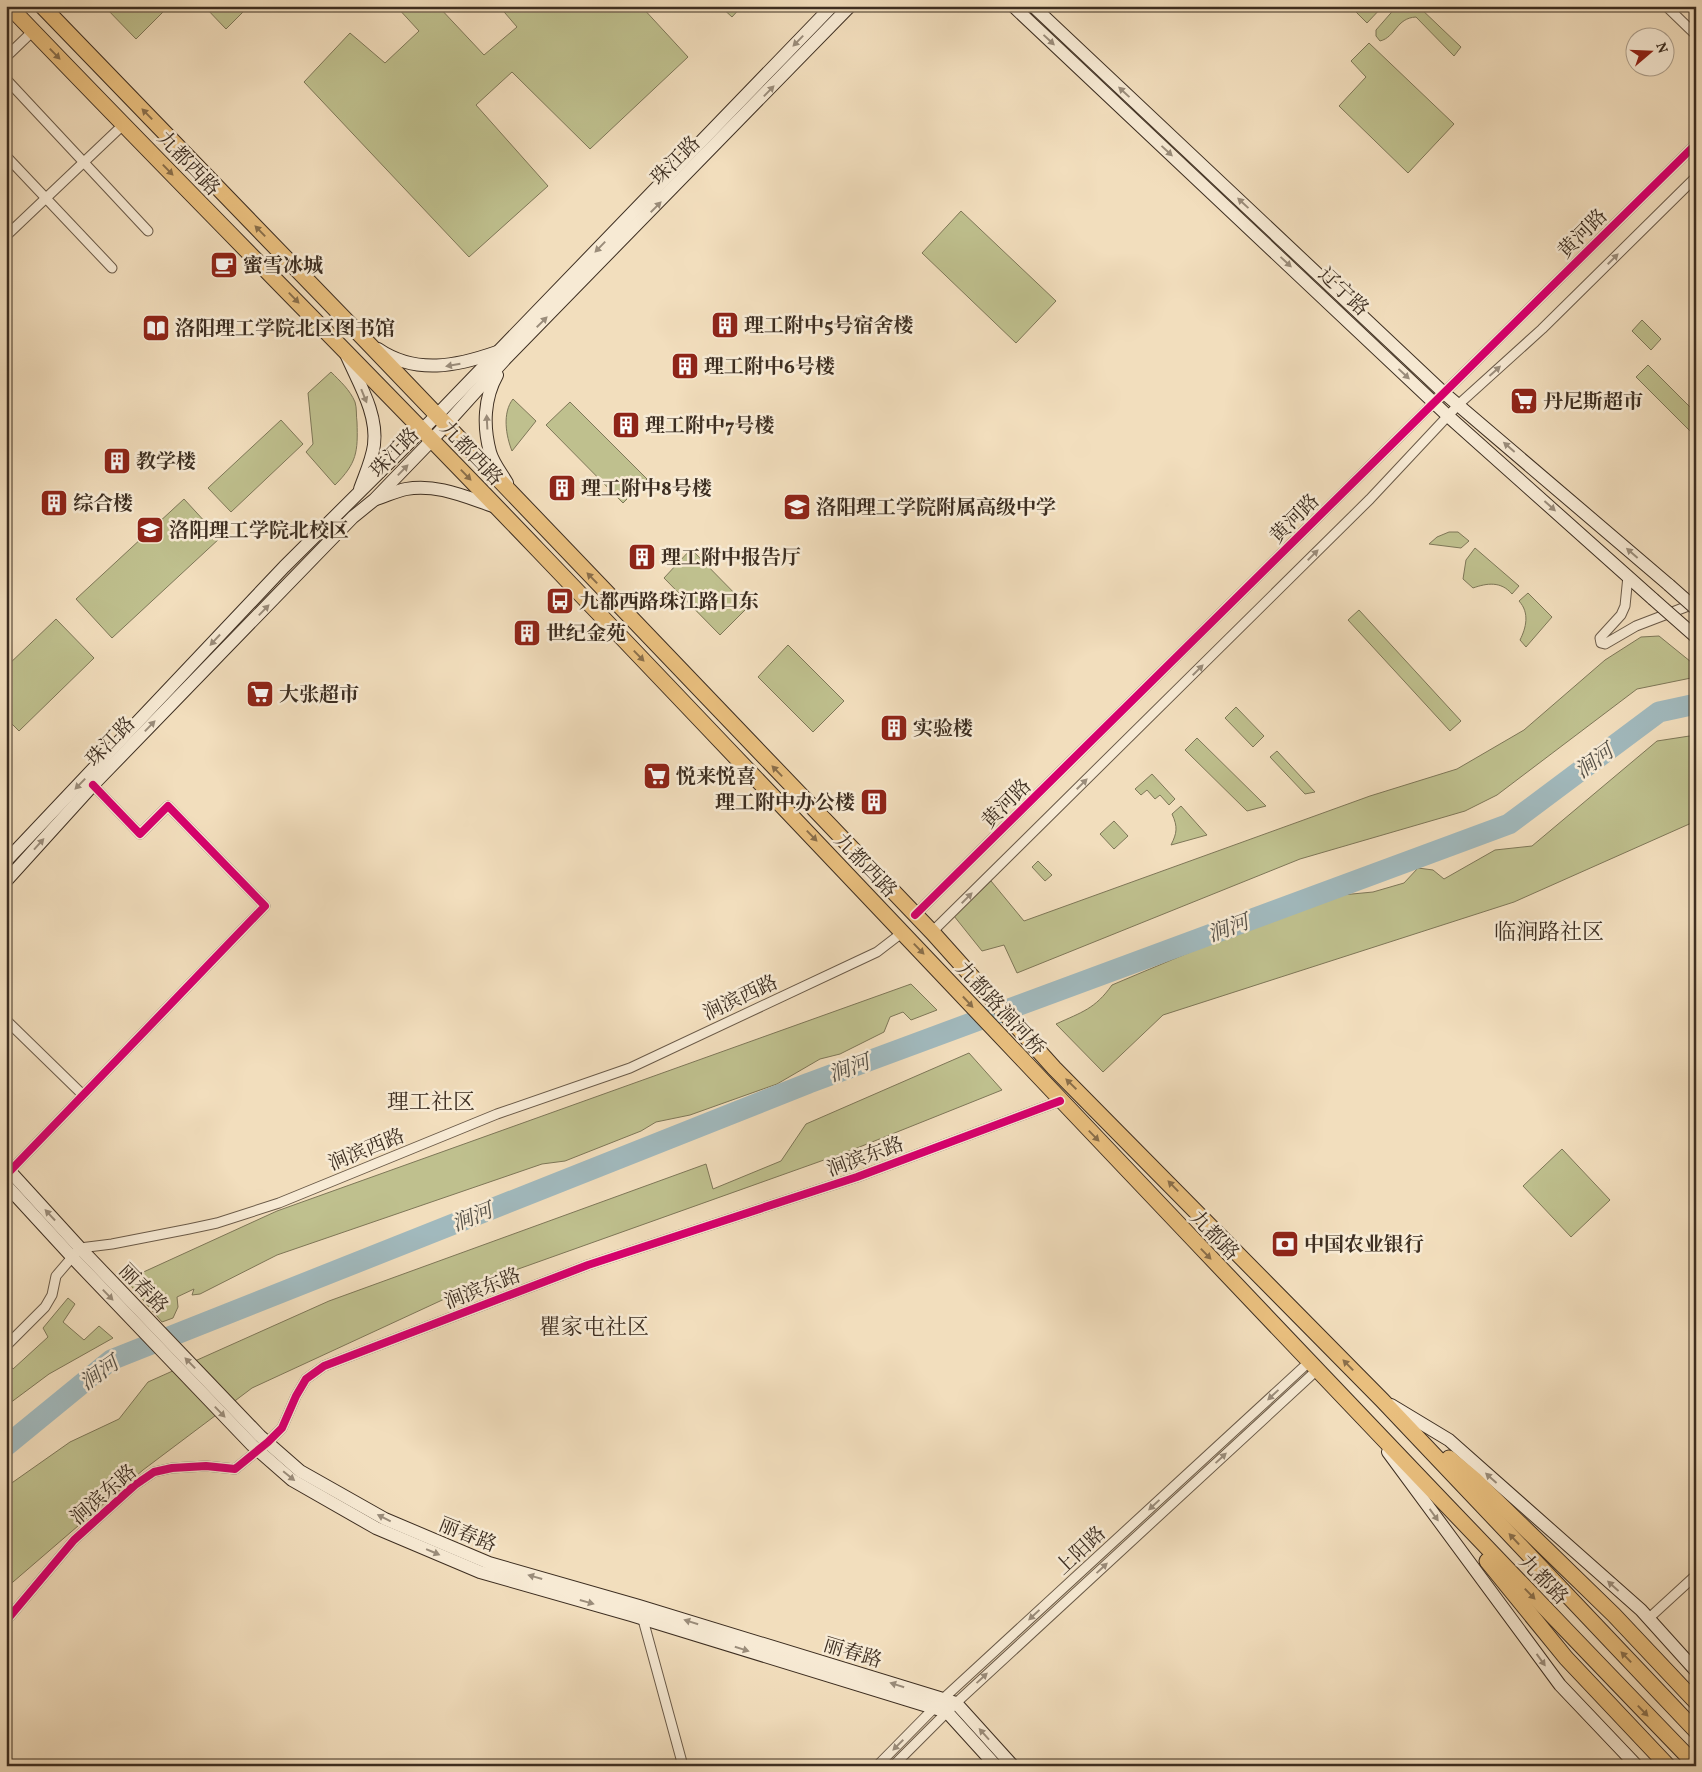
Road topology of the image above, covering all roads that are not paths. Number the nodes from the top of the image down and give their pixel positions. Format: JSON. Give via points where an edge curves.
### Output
{"nodes":[{"id":1,"x":8,"y":6,"type":"edge"},
{"id":2,"x":42,"y":6,"type":"edge"},
{"id":3,"x":832,"y":6,"type":"edge"},
{"id":4,"x":850,"y":6,"type":"edge"},
{"id":5,"x":1014,"y":6,"type":"edge"},
{"id":6,"x":1033,"y":6,"type":"edge"},
{"id":7,"x":1666,"y":6,"type":"edge"},
{"id":8,"x":33,"y":31,"type":"junction"},
{"id":9,"x":1696,"y":35,"type":"edge"},
{"id":10,"x":6,"y":58,"type":"edge"},
{"id":11,"x":6,"y":79,"type":"edge"},
{"id":12,"x":124,"y":124,"type":"junction"},
{"id":13,"x":1696,"y":144,"type":"edge"},
{"id":14,"x":6,"y":156,"type":"edge"},
{"id":15,"x":84,"y":162,"type":"junction"},
{"id":16,"x":1696,"y":177,"type":"edge"},
{"id":17,"x":46,"y":198,"type":"junction"},
{"id":18,"x":148,"y":231,"type":"dead end"},
{"id":19,"x":6,"y":236,"type":"edge"},
{"id":20,"x":112,"y":268,"type":"dead end"},
{"id":21,"x":367,"y":342,"type":"junction"},
{"id":22,"x":346,"y":351,"type":"junction"},
{"id":23,"x":504,"y":354,"type":"junction"},
{"id":24,"x":1444,"y":392,"type":"junction"},
{"id":25,"x":1435,"y":403,"type":"junction"},
{"id":26,"x":1459,"y":404,"type":"junction"},
{"id":27,"x":1448,"y":416,"type":"junction"},
{"id":28,"x":442,"y":420,"type":"junction"},
{"id":29,"x":427,"y":435,"type":"junction"},
{"id":30,"x":359,"y":492,"type":"junction"},
{"id":31,"x":516,"y":499,"type":"junction"},
{"id":32,"x":374,"y":500,"type":"junction"},
{"id":33,"x":497,"y":508,"type":"junction"},
{"id":34,"x":1628,"y":576,"type":"junction"},
{"id":35,"x":1696,"y":603,"type":"edge"},
{"id":36,"x":1696,"y":609,"type":"edge"},
{"id":37,"x":1696,"y":637,"type":"edge"},
{"id":38,"x":93,"y":785,"type":"junction"},
{"id":39,"x":6,"y":861,"type":"edge"},
{"id":40,"x":6,"y":881,"type":"edge"},
{"id":41,"x":915,"y":915,"type":"junction"},
{"id":42,"x":903,"y":932,"type":"junction"},
{"id":43,"x":932,"y":932,"type":"junction"},
{"id":44,"x":6,"y":1020,"type":"edge"},
{"id":45,"x":1054,"y":1068,"type":"joint"},
{"id":46,"x":1038,"y":1077,"type":"joint"},
{"id":47,"x":83,"y":1095,"type":"junction"},
{"id":48,"x":1060,"y":1101,"type":"junction"},
{"id":49,"x":8,"y":1169,"type":"edge"},
{"id":50,"x":6,"y":1185,"type":"edge"},
{"id":51,"x":77,"y":1254,"type":"junction"},
{"id":52,"x":6,"y":1346,"type":"edge"},
{"id":53,"x":1313,"y":1366,"type":"junction"},
{"id":54,"x":1382,"y":1400,"type":"junction"},
{"id":55,"x":1364,"y":1419,"type":"junction"},
{"id":56,"x":260,"y":1443,"type":"junction"},
{"id":57,"x":1407,"y":1465,"type":"junction"},
{"id":58,"x":1696,"y":1575,"type":"edge"},
{"id":59,"x":641,"y":1612,"type":"junction"},
{"id":60,"x":1648,"y":1619,"type":"junction"},
{"id":61,"x":6,"y":1620,"type":"edge"},
{"id":62,"x":1696,"y":1671,"type":"edge"},
{"id":63,"x":1696,"y":1702,"type":"edge"},
{"id":64,"x":945,"y":1706,"type":"junction"},
{"id":65,"x":1696,"y":1731,"type":"edge"},
{"id":66,"x":1696,"y":1765,"type":"edge"},
{"id":67,"x":683,"y":1766,"type":"edge"},
{"id":68,"x":877,"y":1766,"type":"edge"},
{"id":69,"x":892,"y":1766,"type":"edge"},
{"id":70,"x":996,"y":1766,"type":"edge"},
{"id":71,"x":1013,"y":1766,"type":"edge"},
{"id":72,"x":1637,"y":1766,"type":"edge"},
{"id":73,"x":1668,"y":1766,"type":"edge"}],
"edges":[{"from":1,"to":8,"type":"main road","name":"九都西路"},
{"from":21,"to":2,"type":"main road","name":"九都西路","one_way":true},
{"from":3,"to":23,"type":"main road","name":"珠江路","one_way":true},
{"from":23,"to":4,"type":"main road","name":"珠江路","one_way":true},
{"from":5,"to":25,"type":"main road","name":"辽宁路","one_way":true},
{"from":24,"to":6,"type":"main road","name":"辽宁路","one_way":true},
{"from":7,"to":9,"type":"street"},
{"from":8,"to":10,"type":"street"},
{"from":8,"to":12,"type":"main road","name":"九都西路","one_way":true},
{"from":11,"to":15,"type":"street"},
{"from":12,"to":15,"type":"street"},
{"from":12,"to":22,"type":"main road","name":"九都西路","one_way":true},
{"from":13,"to":24,"type":"street","name":"黄河路"},
{"from":14,"to":17,"type":"street"},
{"from":15,"to":17,"type":"street"},
{"from":15,"to":18,"type":"street"},
{"from":26,"to":16,"type":"street","name":"黄河路","one_way":true,"via":[[1542,329]]},
{"from":17,"to":19,"type":"street"},
{"from":17,"to":20,"type":"street"},
{"from":23,"to":21,"type":"main road","one_way":true,"via":[[444,366],[417,365],[386,355]]},
{"from":21,"to":28,"type":"main road","name":"九都西路"},
{"from":22,"to":29,"type":"main road","name":"九都西路"},
{"from":22,"to":30,"type":"main road","one_way":true,"via":[[374,424],[374,445]]},
{"from":23,"to":28,"type":"main road","name":"珠江路"},
{"from":31,"to":23,"type":"main road","one_way":true,"via":[[490,454],[486,420],[492,384]]},
{"from":24,"to":25,"type":"street","name":"黄河路"},
{"from":24,"to":26,"type":"main road","name":"辽宁路"},
{"from":25,"to":27,"type":"main road","name":"辽宁路"},
{"from":25,"to":41,"type":"street","name":"黄河路"},
{"from":26,"to":27,"type":"street","name":"黄河路"},
{"from":36,"to":26,"type":"main road","name":"辽宁路","one_way":true,"bridge":true},
{"from":27,"to":34,"type":"main road","name":"辽宁路","one_way":true},
{"from":43,"to":27,"type":"street","name":"黄河路","one_way":true,"via":[[1370,499]]},
{"from":28,"to":29,"type":"main road","name":"珠江路"},
{"from":28,"to":31,"type":"main road","name":"九都西路"},
{"from":29,"to":30,"type":"main road","name":"珠江路"},
{"from":32,"to":29,"type":"main road","name":"珠江路","one_way":true},
{"from":29,"to":33,"type":"main road","name":"九都西路","one_way":true},
{"from":30,"to":39,"type":"main road","name":"珠江路","one_way":true},
{"from":41,"to":31,"type":"main road","name":"九都西路","one_way":true},
{"from":32,"to":33,"type":"main road","via":[[406,489],[423,488],[448,491]]},
{"from":38,"to":32,"type":"main road","name":"珠江路","one_way":true},
{"from":33,"to":42,"type":"main road","name":"九都西路","one_way":true},
{"from":34,"to":35,"type":"street","via":[[1626,606],[1600,638],[1601,643]]},
{"from":34,"to":37,"type":"main road","name":"辽宁路","bridge":true},
{"from":40,"to":38,"type":"main road","name":"珠江路","one_way":true},
{"from":38,"to":47,"type":"street","via":[[140,834],[168,806],[265,906]]},
{"from":41,"to":43,"type":"main road","name":"九都西路"},
{"from":42,"to":46,"type":"main road","name":"九都路涧河桥","one_way":true},
{"from":42,"to":51,"type":"street","name":"涧滨西路","via":[[877,952],[630,1068],[497,1114],[279,1203],[217,1223]]},
{"from":43,"to":45,"type":"main road","name":"九都路涧河桥"},
{"from":44,"to":47,"type":"street"},
{"from":54,"to":45,"type":"main road","name":"九都路","one_way":true},
{"from":46,"to":48,"type":"main road","name":"九都路"},
{"from":47,"to":49,"type":"street"},
{"from":48,"to":53,"type":"main road","name":"九都路","one_way":true},
{"from":48,"to":56,"type":"street","name":"涧滨东路","via":[[857,1177],[588,1265],[324,1366],[306,1378],[282,1428]]},
{"from":51,"to":49,"type":"main road","name":"丽春路","one_way":true},
{"from":50,"to":51,"type":"main road","name":"丽春路"},
{"from":51,"to":52,"type":"street","via":[[56,1276],[52,1295],[45,1307]]},
{"from":51,"to":56,"type":"main road","name":"丽春路"},
{"from":53,"to":55,"type":"main road","name":"九都路"},
{"from":53,"to":64,"type":"street","name":"上阳路"},
{"from":60,"to":54,"type":"main road","name":"九都路","one_way":true,"via":[[1449,1440]]},
{"from":54,"to":63,"type":"main road","via":[[1474,1479],[1614,1615]]},
{"from":65,"to":54,"type":"main road","name":"九都路","one_way":true},
{"from":55,"to":57,"type":"main road","name":"九都路"},
{"from":55,"to":72,"type":"main road","name":"九都路","one_way":true,"via":[[1560,1685]]},
{"from":56,"to":59,"type":"main road","name":"丽春路","via":[[300,1471],[385,1519],[489,1564]]},
{"from":56,"to":61,"type":"street","name":"涧滨东路","via":[[235,1469],[206,1466],[172,1468],[154,1472],[135,1485],[74,1540]]},
{"from":57,"to":66,"type":"main road","name":"九都路","one_way":true},
{"from":57,"to":73,"type":"main road","via":[[1566,1658]]},
{"from":58,"to":60,"type":"street"},
{"from":59,"to":64,"type":"main road","name":"丽春路"},
{"from":59,"to":67,"type":"street"},
{"from":60,"to":62,"type":"main road","name":"九都路"},
{"from":64,"to":68,"type":"street","name":"上阳路","one_way":true},
{"from":64,"to":69,"type":"street","name":"上阳路"},
{"from":64,"to":70,"type":"main road"},
{"from":71,"to":64,"type":"main road","one_way":true}]}
